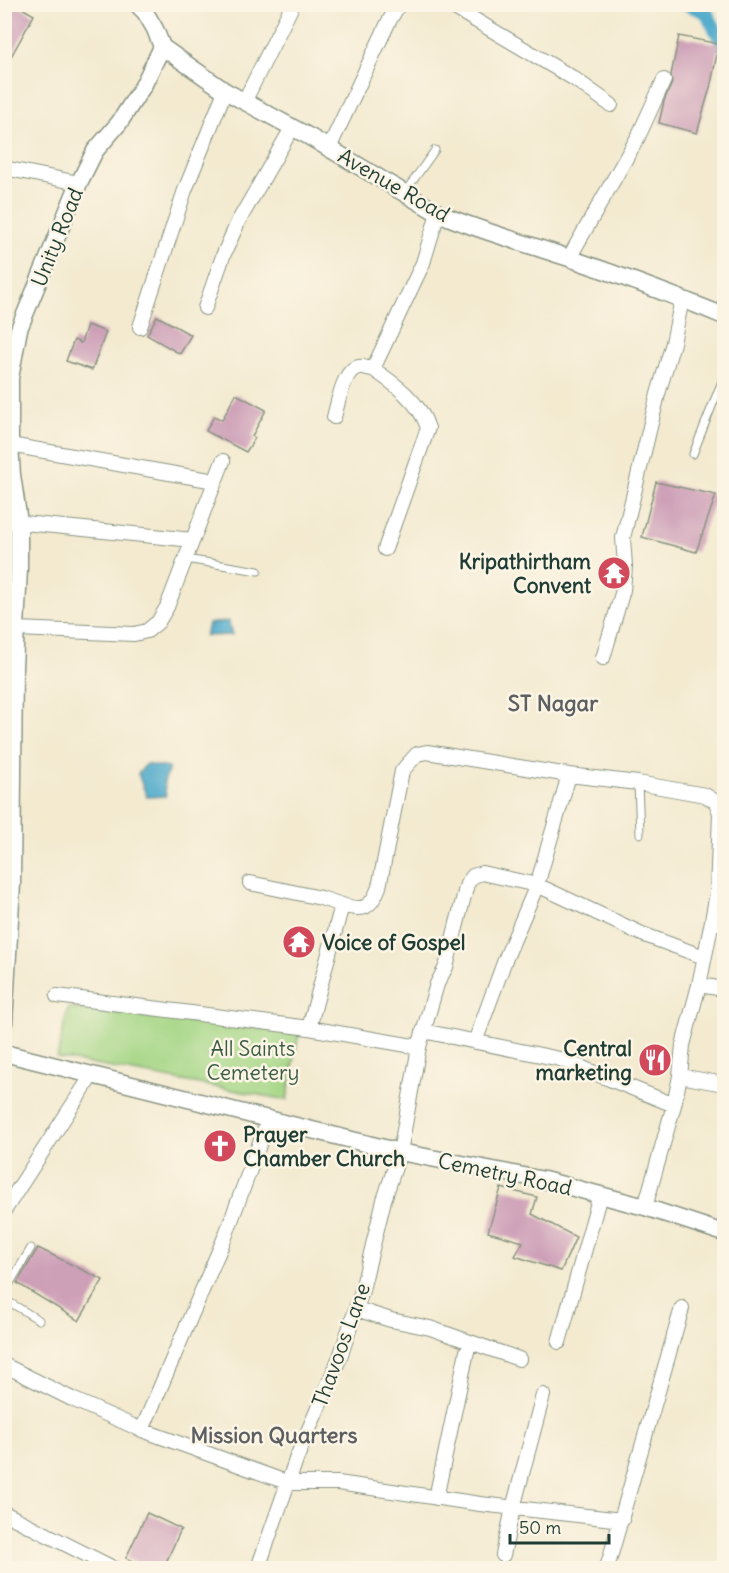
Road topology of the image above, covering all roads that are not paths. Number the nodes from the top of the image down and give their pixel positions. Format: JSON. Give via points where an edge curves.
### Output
{"nodes":[{"id":1,"x":293,"y":4,"type":"edge"},
{"id":2,"x":399,"y":4,"type":"edge"},
{"id":3,"x":448,"y":4,"type":"edge"},
{"id":4,"x":143,"y":7,"type":"edge"},
{"id":5,"x":162,"y":47,"type":"junction"},
{"id":6,"x":664,"y":80,"type":"dead end"},
{"id":7,"x":225,"y":91,"type":"junction"},
{"id":8,"x":244,"y":102,"type":"junction"},
{"id":9,"x":611,"y":105,"type":"dead end"},
{"id":10,"x":292,"y":128,"type":"junction"},
{"id":11,"x":329,"y":148,"type":"junction"},
{"id":12,"x":435,"y":150,"type":"dead end"},
{"id":13,"x":4,"y":168,"type":"edge"},
{"id":14,"x":79,"y":183,"type":"junction"},
{"id":15,"x":405,"y":192,"type":"junction"},
{"id":16,"x":438,"y":213,"type":"junction"},
{"id":17,"x":569,"y":258,"type":"junction"},
{"id":18,"x":682,"y":299,"type":"junction"},
{"id":19,"x":205,"y":308,"type":"dead end"},
{"id":20,"x":724,"y":316,"type":"edge"},
{"id":21,"x":140,"y":327,"type":"dead end"},
{"id":22,"x":373,"y":369,"type":"junction"},
{"id":23,"x":724,"y":376,"type":"edge"},
{"id":24,"x":334,"y":417,"type":"dead end"},
{"id":25,"x":10,"y":445,"type":"junction"},
{"id":26,"x":693,"y":454,"type":"dead end"},
{"id":27,"x":223,"y":461,"type":"dead end"},
{"id":28,"x":215,"y":481,"type":"junction"},
{"id":29,"x":12,"y":521,"type":"edge"},
{"id":30,"x":194,"y":540,"type":"junction"},
{"id":31,"x":385,"y":549,"type":"dead end"},
{"id":32,"x":186,"y":559,"type":"junction"},
{"id":33,"x":258,"y":571,"type":"dead end"},
{"id":34,"x":11,"y":629,"type":"edge"},
{"id":35,"x":603,"y":658,"type":"dead end"},
{"id":36,"x":9,"y":666,"type":"edge"},
{"id":37,"x":569,"y":775,"type":"junction"},
{"id":38,"x":639,"y":783,"type":"junction"},
{"id":39,"x":640,"y":834,"type":"dead end"},
{"id":40,"x":250,"y":883,"type":"dead end"},
{"id":41,"x":537,"y":885,"type":"junction"},
{"id":42,"x":342,"y":905,"type":"junction"},
{"id":43,"x":718,"y":926,"type":"edge"},
{"id":44,"x":704,"y":957,"type":"junction"},
{"id":45,"x":699,"y":985,"type":"junction"},
{"id":46,"x":724,"y":989,"type":"edge"},
{"id":47,"x":57,"y":996,"type":"dead end"},
{"id":48,"x":4,"y":1023,"type":"edge"},
{"id":49,"x":309,"y":1028,"type":"junction"},
{"id":50,"x":423,"y":1031,"type":"junction"},
{"id":51,"x":475,"y":1042,"type":"junction"},
{"id":52,"x":419,"y":1047,"type":"junction"},
{"id":53,"x":4,"y":1053,"type":"edge"},
{"id":54,"x":92,"y":1075,"type":"junction"},
{"id":55,"x":680,"y":1076,"type":"junction"},
{"id":56,"x":724,"y":1084,"type":"edge"},
{"id":57,"x":674,"y":1105,"type":"junction"},
{"id":58,"x":269,"y":1118,"type":"junction"},
{"id":59,"x":400,"y":1152,"type":"junction"},
{"id":60,"x":600,"y":1195,"type":"junction"},
{"id":61,"x":645,"y":1207,"type":"junction"},
{"id":62,"x":4,"y":1211,"type":"edge"},
{"id":63,"x":724,"y":1233,"type":"edge"},
{"id":64,"x":31,"y":1248,"type":"dead end"},
{"id":65,"x":4,"y":1293,"type":"edge"},
{"id":66,"x":4,"y":1299,"type":"edge"},
{"id":67,"x":682,"y":1308,"type":"dead end"},
{"id":68,"x":356,"y":1309,"type":"junction"},
{"id":69,"x":39,"y":1320,"type":"dead end"},
{"id":70,"x":469,"y":1342,"type":"junction"},
{"id":71,"x":559,"y":1342,"type":"dead end"},
{"id":72,"x":519,"y":1359,"type":"dead end"},
{"id":73,"x":4,"y":1365,"type":"edge"},
{"id":74,"x":543,"y":1395,"type":"dead end"},
{"id":75,"x":142,"y":1430,"type":"junction"},
{"id":76,"x":289,"y":1483,"type":"junction"},
{"id":77,"x":436,"y":1498,"type":"junction"},
{"id":78,"x":513,"y":1508,"type":"junction"},
{"id":79,"x":4,"y":1513,"type":"edge"},
{"id":80,"x":622,"y":1520,"type":"junction"},
{"id":81,"x":503,"y":1555,"type":"dead end"},
{"id":82,"x":113,"y":1569,"type":"edge"},
{"id":83,"x":258,"y":1569,"type":"edge"},
{"id":84,"x":607,"y":1569,"type":"edge"}],
"edges":[{"from":1,"to":8,"type":"street"},
{"from":2,"to":11,"type":"street"},
{"from":3,"to":9,"type":"street"},
{"from":4,"to":5,"type":"street"},
{"from":5,"to":7,"type":"street","name":"Avenue Road"},
{"from":5,"to":14,"type":"street","name":"Unity Road","via":[[143,86],[95,151]]},
{"from":6,"to":17,"type":"street","via":[[638,136]]},
{"from":7,"to":8,"type":"street","name":"Avenue Road"},
{"from":7,"to":21,"type":"street","via":[[184,190]]},
{"from":8,"to":10,"type":"street","name":"Avenue Road"},
{"from":10,"to":11,"type":"street","name":"Avenue Road"},
{"from":10,"to":19,"type":"street","via":[[238,222]]},
{"from":11,"to":15,"type":"street","name":"Avenue Road"},
{"from":12,"to":15,"type":"lane"},
{"from":13,"to":14,"type":"street"},
{"from":14,"to":25,"type":"street","name":"Unity Road","via":[[19,329],[10,378]]},
{"from":15,"to":16,"type":"street","name":"Avenue Road"},
{"from":16,"to":17,"type":"street","name":"Avenue Road"},
{"from":16,"to":22,"type":"street","via":[[423,263]]},
{"from":17,"to":18,"type":"street","name":"Avenue Road"},
{"from":18,"to":20,"type":"street","name":"Avenue Road"},
{"from":18,"to":35,"type":"street","via":[[623,538],[623,590]]},
{"from":22,"to":24,"type":"street","via":[[358,367],[349,372]]},
{"from":22,"to":31,"type":"street","via":[[393,382],[418,408],[428,428]]},
{"from":23,"to":26,"type":"lane"},
{"from":25,"to":28,"type":"street"},
{"from":25,"to":29,"type":"street","name":"Unity Road"},
{"from":27,"to":28,"type":"street"},
{"from":28,"to":30,"type":"street"},
{"from":29,"to":30,"type":"street"},
{"from":29,"to":34,"type":"street","name":"Unity Road"},
{"from":30,"to":32,"type":"street"},
{"from":32,"to":33,"type":"lane"},
{"from":32,"to":34,"type":"street","via":[[167,606],[147,631],[134,634]]},
{"from":34,"to":36,"type":"street","name":"Unity Road"},
{"from":36,"to":48,"type":"street","name":"Unity Road","via":[[12,884]]},
{"from":37,"to":38,"type":"street"},
{"from":37,"to":41,"type":"street"},
{"from":37,"to":42,"type":"street","via":[[427,752],[417,754],[402,771],[374,900],[365,908]]},
{"from":38,"to":39,"type":"lane"},
{"from":38,"to":43,"type":"street","via":[[705,795],[716,802],[720,813]]},
{"from":40,"to":42,"type":"street"},
{"from":41,"to":44,"type":"street","name":"Thavoos Lane","via":[[642,934]]},
{"from":41,"to":50,"type":"street","name":"Thavoos Lane","via":[[482,873],[466,884],[446,967]]},
{"from":41,"to":51,"type":"street"},
{"from":42,"to":49,"type":"street"},
{"from":43,"to":44,"type":"street"},
{"from":44,"to":45,"type":"street"},
{"from":45,"to":46,"type":"street"},
{"from":45,"to":55,"type":"street","via":[[683,1045]]},
{"from":47,"to":49,"type":"street"},
{"from":49,"to":52,"type":"street"},
{"from":50,"to":51,"type":"street"},
{"from":50,"to":52,"type":"street","name":"Thavoos Lane"},
{"from":51,"to":57,"type":"street","via":[[560,1059]]},
{"from":52,"to":59,"type":"street","name":"Thavoos Lane"},
{"from":53,"to":54,"type":"street","name":"Cemetry Road"},
{"from":54,"to":58,"type":"street","name":"Cemetry Road"},
{"from":54,"to":62,"type":"street"},
{"from":55,"to":56,"type":"street"},
{"from":55,"to":57,"type":"street"},
{"from":57,"to":61,"type":"street"},
{"from":58,"to":59,"type":"street","name":"Cemetry Road"},
{"from":58,"to":75,"type":"street","via":[[225,1237]]},
{"from":59,"to":60,"type":"street","name":"Cemetry Road"},
{"from":59,"to":68,"type":"street","name":"Thavoos Lane"},
{"from":60,"to":61,"type":"street","name":"Cemetry Road"},
{"from":60,"to":71,"type":"street"},
{"from":61,"to":63,"type":"street","name":"Cemetry Road"},
{"from":64,"to":65,"type":"lane"},
{"from":66,"to":69,"type":"lane"},
{"from":67,"to":80,"type":"street"},
{"from":68,"to":70,"type":"street"},
{"from":68,"to":76,"type":"street","name":"Thavoos Lane"},
{"from":70,"to":72,"type":"street"},
{"from":70,"to":77,"type":"street"},
{"from":73,"to":75,"type":"street"},
{"from":74,"to":78,"type":"street"},
{"from":75,"to":76,"type":"street"},
{"from":76,"to":77,"type":"street","via":[[338,1483]]},
{"from":76,"to":83,"type":"street","name":"Thavoos Lane"},
{"from":77,"to":78,"type":"street"},
{"from":78,"to":80,"type":"street"},
{"from":78,"to":81,"type":"street"},
{"from":79,"to":82,"type":"street"},
{"from":80,"to":84,"type":"street"}]}
